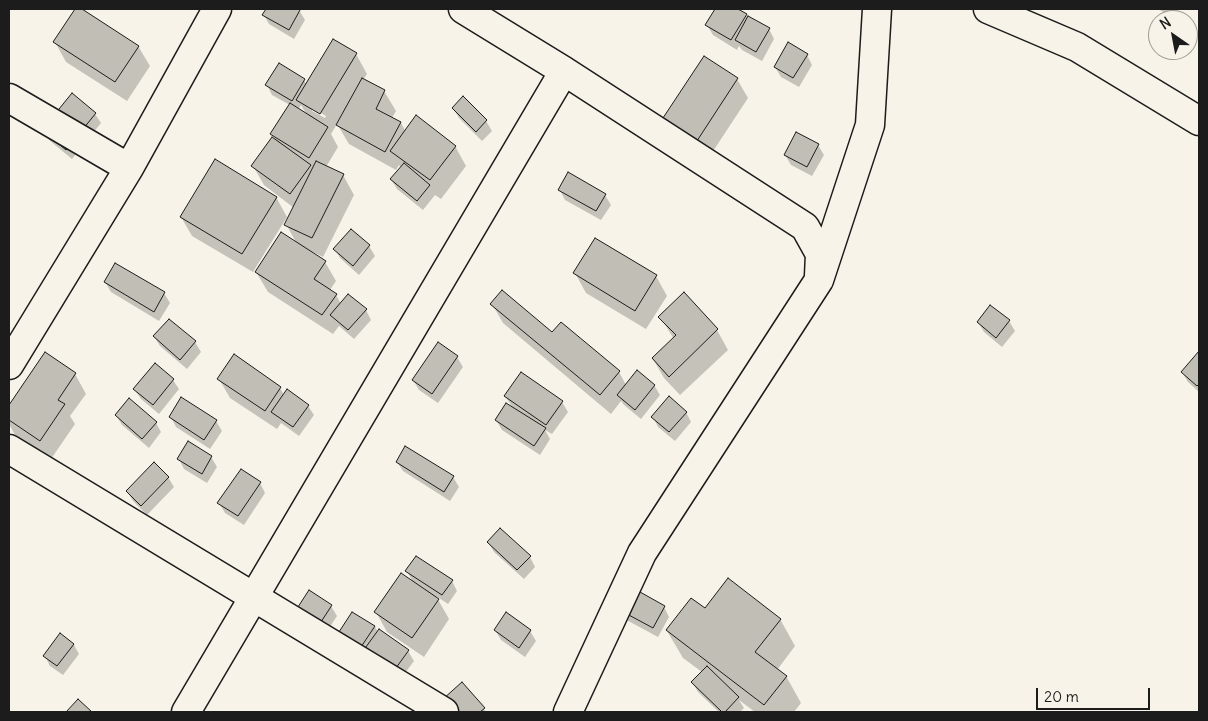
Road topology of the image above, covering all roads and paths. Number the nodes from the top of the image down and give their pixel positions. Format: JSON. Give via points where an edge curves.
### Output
{"nodes":[{"id":1,"x":217,"y":9,"type":"edge"},
{"id":2,"x":462,"y":9,"type":"edge"},
{"id":3,"x":876,"y":9,"type":"edge"},
{"id":4,"x":988,"y":9,"type":"edge"},
{"id":5,"x":564,"y":71,"type":"junction"},
{"id":6,"x":9,"y":98,"type":"edge"},
{"id":7,"x":1199,"y":121,"type":"edge"},
{"id":8,"x":129,"y":168,"type":"junction"},
{"id":9,"x":819,"y":280,"type":"junction"},
{"id":10,"x":9,"y":365,"type":"edge"},
{"id":11,"x":9,"y":449,"type":"edge"},
{"id":12,"x":254,"y":597,"type":"junction"},
{"id":13,"x":186,"y":712,"type":"edge"},
{"id":14,"x":444,"y":712,"type":"edge"},
{"id":15,"x":568,"y":712,"type":"edge"}],
"edges":[{"from":1,"to":8,"type":"street"},
{"from":2,"to":5,"type":"street"},
{"from":3,"to":9,"type":"street","via":[[870,124]]},
{"from":4,"to":7,"type":"street","via":[[1077,47]]},
{"from":5,"to":9,"type":"street","via":[[805,228],[820,254]]},
{"from":5,"to":12,"type":"street"},
{"from":6,"to":8,"type":"street"},
{"from":8,"to":10,"type":"street"},
{"from":9,"to":15,"type":"street","via":[[642,553]]},
{"from":11,"to":12,"type":"street"},
{"from":12,"to":13,"type":"street"},
{"from":12,"to":14,"type":"street"}]}
